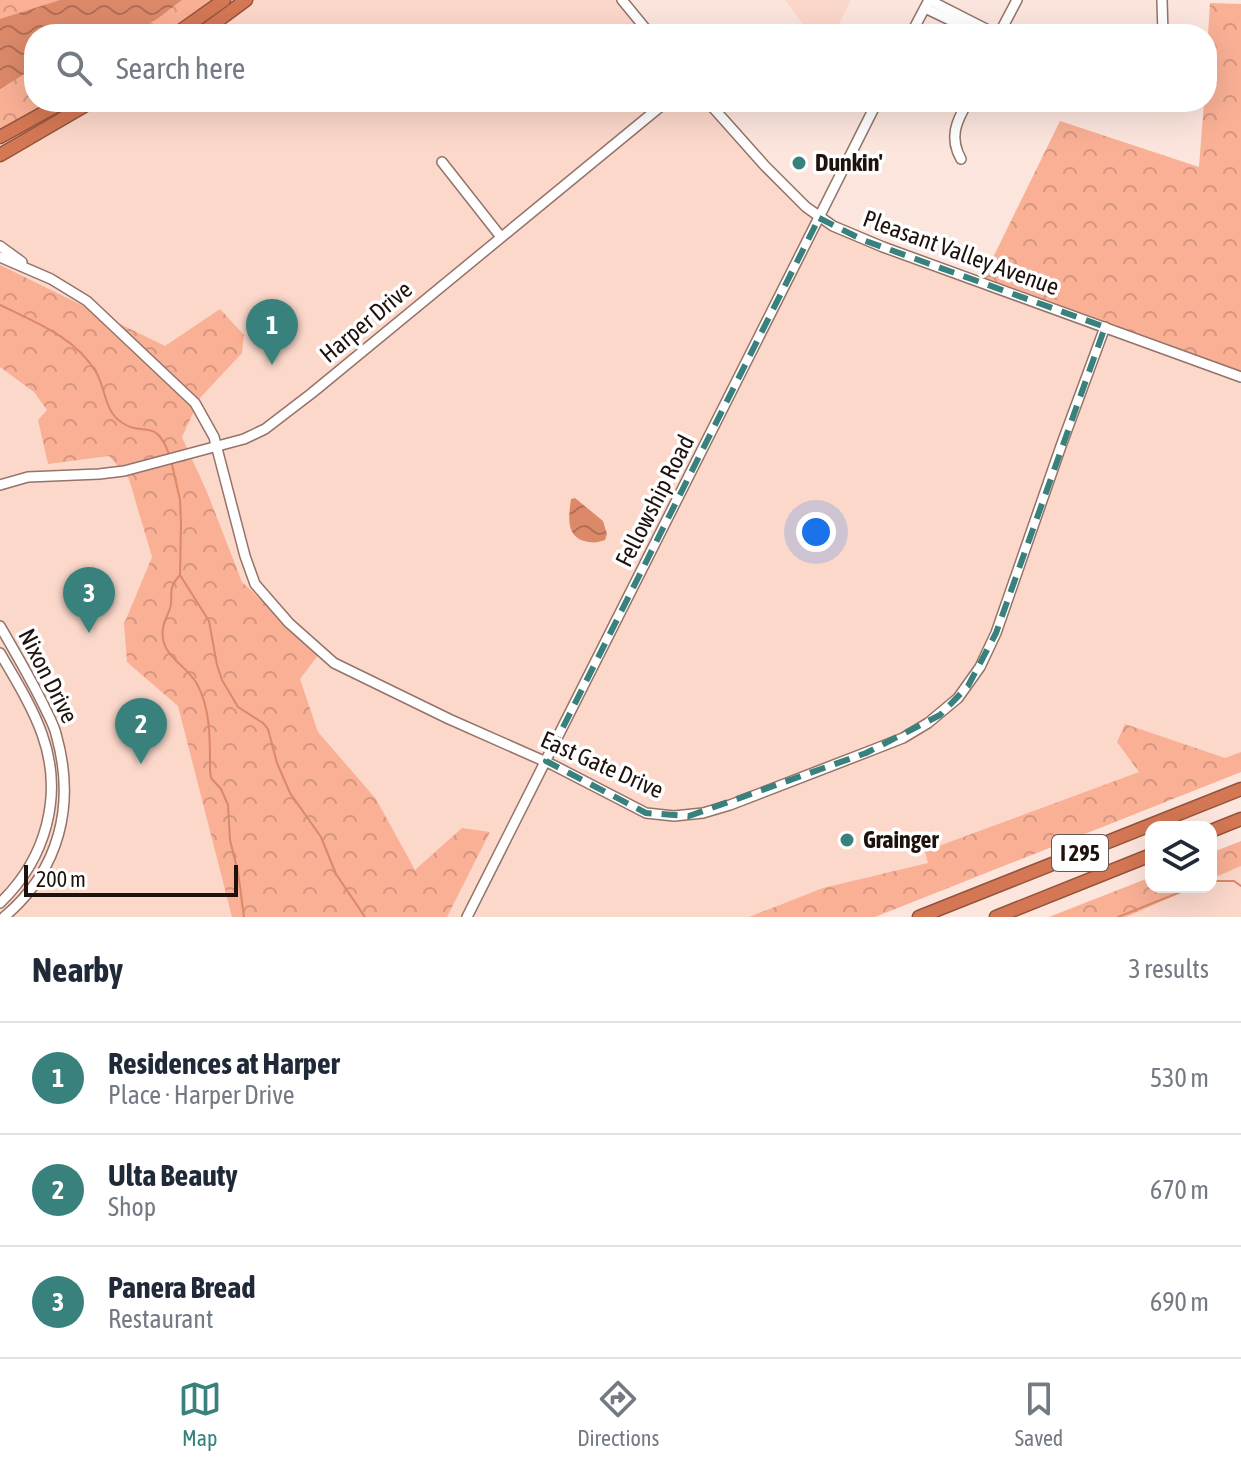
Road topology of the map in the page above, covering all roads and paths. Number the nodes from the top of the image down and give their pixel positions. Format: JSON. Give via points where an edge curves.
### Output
{"nodes":[{"id":1,"x":224,"y":0,"type":"edge"},
{"id":2,"x":246,"y":0,"type":"edge"},
{"id":3,"x":622,"y":0,"type":"edge"},
{"id":4,"x":1017,"y":0,"type":"edge"},
{"id":5,"x":1162,"y":0,"type":"edge"},
{"id":6,"x":927,"y":4,"type":"edge"},
{"id":7,"x":190,"y":24,"type":"edge"},
{"id":8,"x":214,"y":24,"type":"edge"},
{"id":9,"x":642,"y":24,"type":"edge"},
{"id":10,"x":916,"y":24,"type":"edge"},
{"id":11,"x":962,"y":24,"type":"edge"},
{"id":12,"x":974,"y":24,"type":"edge"},
{"id":13,"x":1004,"y":24,"type":"edge"},
{"id":14,"x":1163,"y":24,"type":"edge"},
{"id":15,"x":45,"y":112,"type":"edge"},
{"id":16,"x":74,"y":112,"type":"edge"},
{"id":17,"x":654,"y":112,"type":"edge"},
{"id":18,"x":717,"y":112,"type":"edge"},
{"id":19,"x":872,"y":112,"type":"edge"},
{"id":20,"x":963,"y":112,"type":"edge"},
{"id":21,"x":0,"y":137,"type":"edge"},
{"id":22,"x":0,"y":155,"type":"edge"},
{"id":23,"x":961,"y":159,"type":"dead end"},
{"id":24,"x":442,"y":162,"type":"dead end"},
{"id":25,"x":819,"y":218,"type":"junction"},
{"id":26,"x":501,"y":237,"type":"junction"},
{"id":27,"x":0,"y":246,"type":"edge"},
{"id":28,"x":0,"y":257,"type":"edge"},
{"id":29,"x":35,"y":271,"type":"junction"},
{"id":30,"x":1105,"y":327,"type":"junction"},
{"id":31,"x":1241,"y":377,"type":"edge"},
{"id":32,"x":217,"y":446,"type":"junction"},
{"id":33,"x":0,"y":485,"type":"edge"},
{"id":34,"x":0,"y":626,"type":"edge"},
{"id":35,"x":0,"y":653,"type":"edge"},
{"id":36,"x":546,"y":761,"type":"junction"},
{"id":37,"x":1241,"y":789,"type":"edge"},
{"id":38,"x":1241,"y":819,"type":"edge"},
{"id":39,"x":1217,"y":829,"type":"edge"},
{"id":40,"x":1145,"y":857,"type":"edge"},
{"id":41,"x":0,"y":903,"type":"edge"},
{"id":42,"x":4,"y":917,"type":"edge"},
{"id":43,"x":467,"y":917,"type":"edge"},
{"id":44,"x":919,"y":917,"type":"edge"},
{"id":45,"x":996,"y":917,"type":"edge"}],
"edges":[{"from":1,"to":7,"type":"highway"},
{"from":2,"to":8,"type":"highway"},
{"from":3,"to":9,"type":"street"},
{"from":4,"to":13,"type":"street"},
{"from":5,"to":14,"type":"street"},
{"from":6,"to":10,"type":"street"},
{"from":6,"to":11,"type":"street"},
{"from":6,"to":12,"type":"street"},
{"from":15,"to":21,"type":"highway"},
{"from":16,"to":22,"type":"highway"},
{"from":17,"to":26,"type":"street","name":"Harper Drive"},
{"from":18,"to":25,"type":"street","name":"Pleasant Valley Avenue"},
{"from":19,"to":25,"type":"street","name":"Fellowship Road"},
{"from":20,"to":23,"type":"street","via":[[954,138]]},
{"from":24,"to":26,"type":"street"},
{"from":25,"to":30,"type":"street","name":"Pleasant Valley Avenue","via":[[863,240]]},
{"from":25,"to":36,"type":"street","name":"Fellowship Road"},
{"from":26,"to":32,"type":"street","name":"Harper Drive","via":[[265,429]]},
{"from":27,"to":29,"type":"street","name":"East Gate Drive"},
{"from":28,"to":29,"type":"street","name":"East Gate Drive"},
{"from":29,"to":32,"type":"street","name":"East Gate Drive","via":[[77,293],[195,403]]},
{"from":30,"to":31,"type":"street","name":"Pleasant Valley Avenue"},
{"from":30,"to":36,"type":"street","name":"East Gate Drive","via":[[996,633],[968,686],[940,715],[903,738],[689,816],[646,813]]},
{"from":32,"to":33,"type":"street","name":"Harper Drive","via":[[112,473],[28,477]]},
{"from":32,"to":36,"type":"street","name":"East Gate Drive","via":[[255,584],[289,623],[334,663]]},
{"from":34,"to":42,"type":"street","name":"Nixon Drive","via":[[56,732],[66,781],[61,829],[47,864],[22,902]]},
{"from":35,"to":41,"type":"street","name":"Nixon Drive","via":[[40,729],[52,784],[46,829],[35,858]]},
{"from":36,"to":43,"type":"street","name":"Fellowship Road"},
{"from":37,"to":44,"type":"highway","number":"I 295"},
{"from":38,"to":39,"type":"highway"},
{"from":40,"to":45,"type":"highway","number":"I 295"}]}
